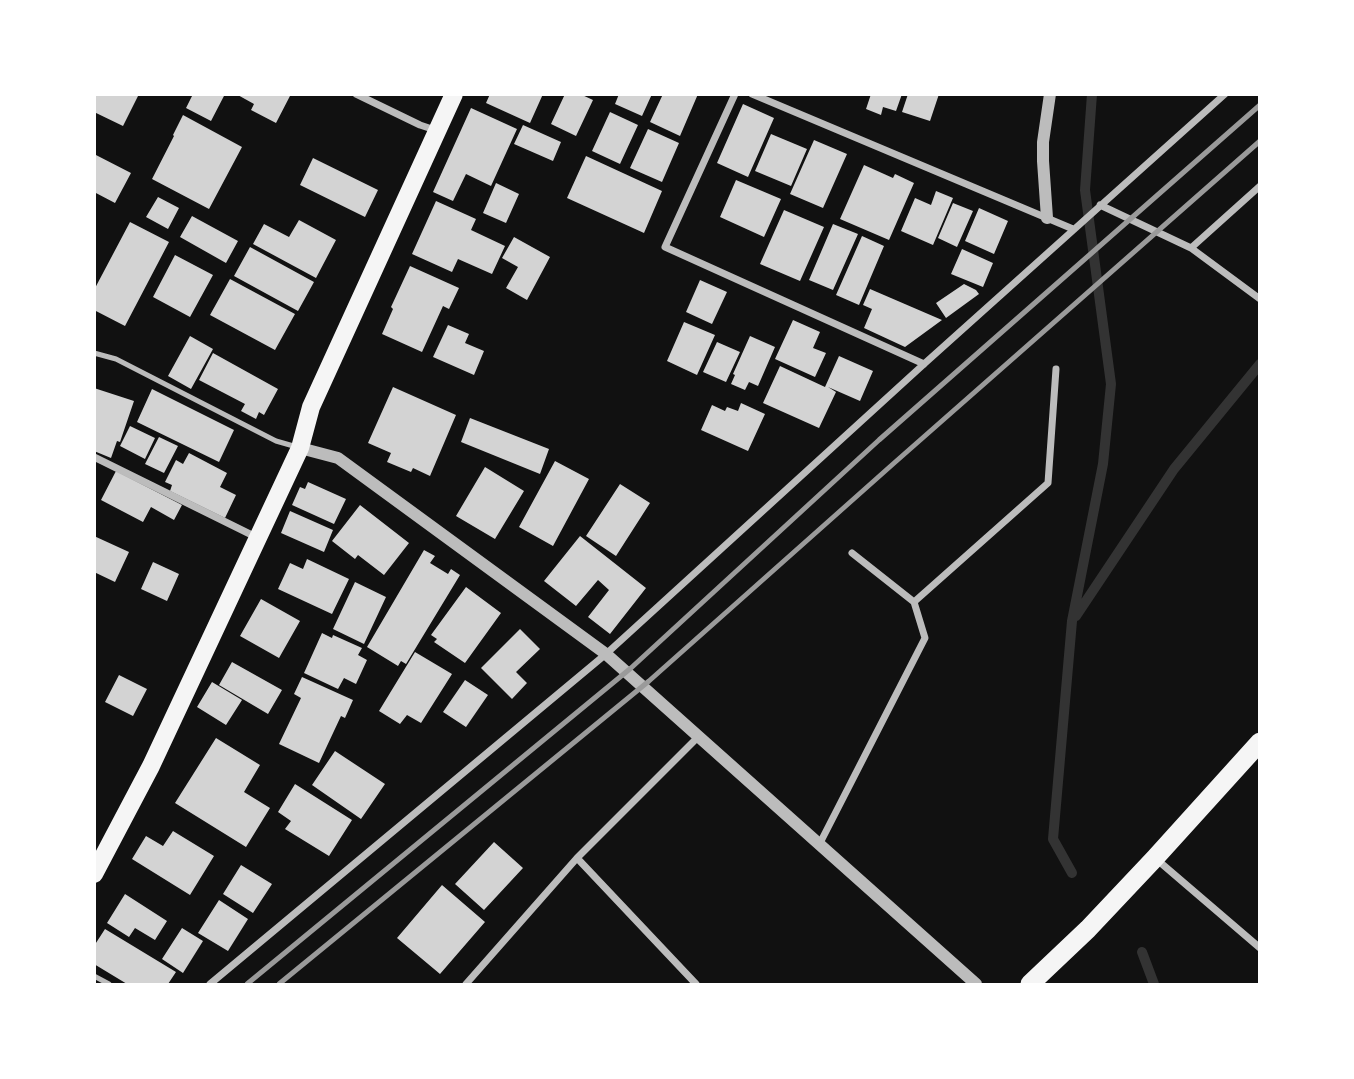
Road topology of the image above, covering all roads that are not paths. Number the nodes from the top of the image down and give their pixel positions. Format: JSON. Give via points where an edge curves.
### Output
{"nodes":[{"id":1,"x":355,"y":94,"type":"edge"},
{"id":2,"x":453,"y":94,"type":"edge"},
{"id":3,"x":734,"y":94,"type":"edge"},
{"id":4,"x":752,"y":94,"type":"edge"},
{"id":5,"x":1050,"y":94,"type":"edge"},
{"id":6,"x":1224,"y":94,"type":"edge"},
{"id":7,"x":438,"y":131,"type":"junction"},
{"id":8,"x":1259,"y":186,"type":"edge"},
{"id":9,"x":1100,"y":205,"type":"junction"},
{"id":10,"x":1047,"y":218,"type":"junction"},
{"id":11,"x":1073,"y":229,"type":"junction"},
{"id":12,"x":1191,"y":248,"type":"junction"},
{"id":13,"x":1259,"y":299,"type":"edge"},
{"id":14,"x":94,"y":353,"type":"edge"},
{"id":15,"x":924,"y":364,"type":"junction"},
{"id":16,"x":1056,"y":369,"type":"dead end"},
{"id":17,"x":300,"y":448,"type":"junction"},
{"id":18,"x":94,"y":457,"type":"edge"},
{"id":19,"x":259,"y":538,"type":"junction"},
{"id":20,"x":852,"y":553,"type":"dead end"},
{"id":21,"x":914,"y":602,"type":"junction"},
{"id":22,"x":606,"y":654,"type":"junction"},
{"id":23,"x":698,"y":737,"type":"junction"},
{"id":24,"x":1256,"y":751,"type":"edge"},
{"id":25,"x":819,"y":845,"type":"junction"},
{"id":26,"x":577,"y":858,"type":"junction"},
{"id":27,"x":1155,"y":858,"type":"junction"},
{"id":28,"x":94,"y":874,"type":"edge"},
{"id":29,"x":1259,"y":948,"type":"edge"},
{"id":30,"x":94,"y":975,"type":"edge"},
{"id":31,"x":109,"y":985,"type":"edge"},
{"id":32,"x":210,"y":985,"type":"edge"},
{"id":33,"x":466,"y":985,"type":"edge"},
{"id":34,"x":696,"y":985,"type":"edge"},
{"id":35,"x":976,"y":985,"type":"edge"},
{"id":36,"x":1030,"y":985,"type":"edge"}],
"edges":[{"from":1,"to":7,"type":"street"},
{"from":2,"to":7,"type":"main road"},
{"from":3,"to":15,"type":"street","via":[[665,247]]},
{"from":4,"to":10,"type":"street"},
{"from":5,"to":10,"type":"street","via":[[1043,142]]},
{"from":6,"to":9,"type":"street"},
{"from":7,"to":17,"type":"main road","via":[[311,407]]},
{"from":8,"to":12,"type":"street"},
{"from":9,"to":11,"type":"street"},
{"from":9,"to":12,"type":"street"},
{"from":10,"to":11,"type":"street"},
{"from":11,"to":15,"type":"street"},
{"from":12,"to":13,"type":"street"},
{"from":14,"to":17,"type":"lane","via":[[116,359],[276,442]]},
{"from":15,"to":22,"type":"street"},
{"from":16,"to":21,"type":"street","via":[[1048,483]]},
{"from":17,"to":19,"type":"main road"},
{"from":17,"to":22,"type":"street","via":[[338,458]]},
{"from":18,"to":19,"type":"street"},
{"from":19,"to":28,"type":"main road","via":[[151,766]]},
{"from":20,"to":21,"type":"street"},
{"from":21,"to":25,"type":"street","via":[[925,638]]},
{"from":22,"to":23,"type":"street"},
{"from":22,"to":32,"type":"street"},
{"from":23,"to":25,"type":"street"},
{"from":23,"to":26,"type":"street"},
{"from":24,"to":27,"type":"highway"},
{"from":25,"to":35,"type":"street"},
{"from":26,"to":33,"type":"street"},
{"from":26,"to":34,"type":"street"},
{"from":27,"to":29,"type":"street"},
{"from":27,"to":36,"type":"highway"},
{"from":30,"to":31,"type":"lane"}]}
